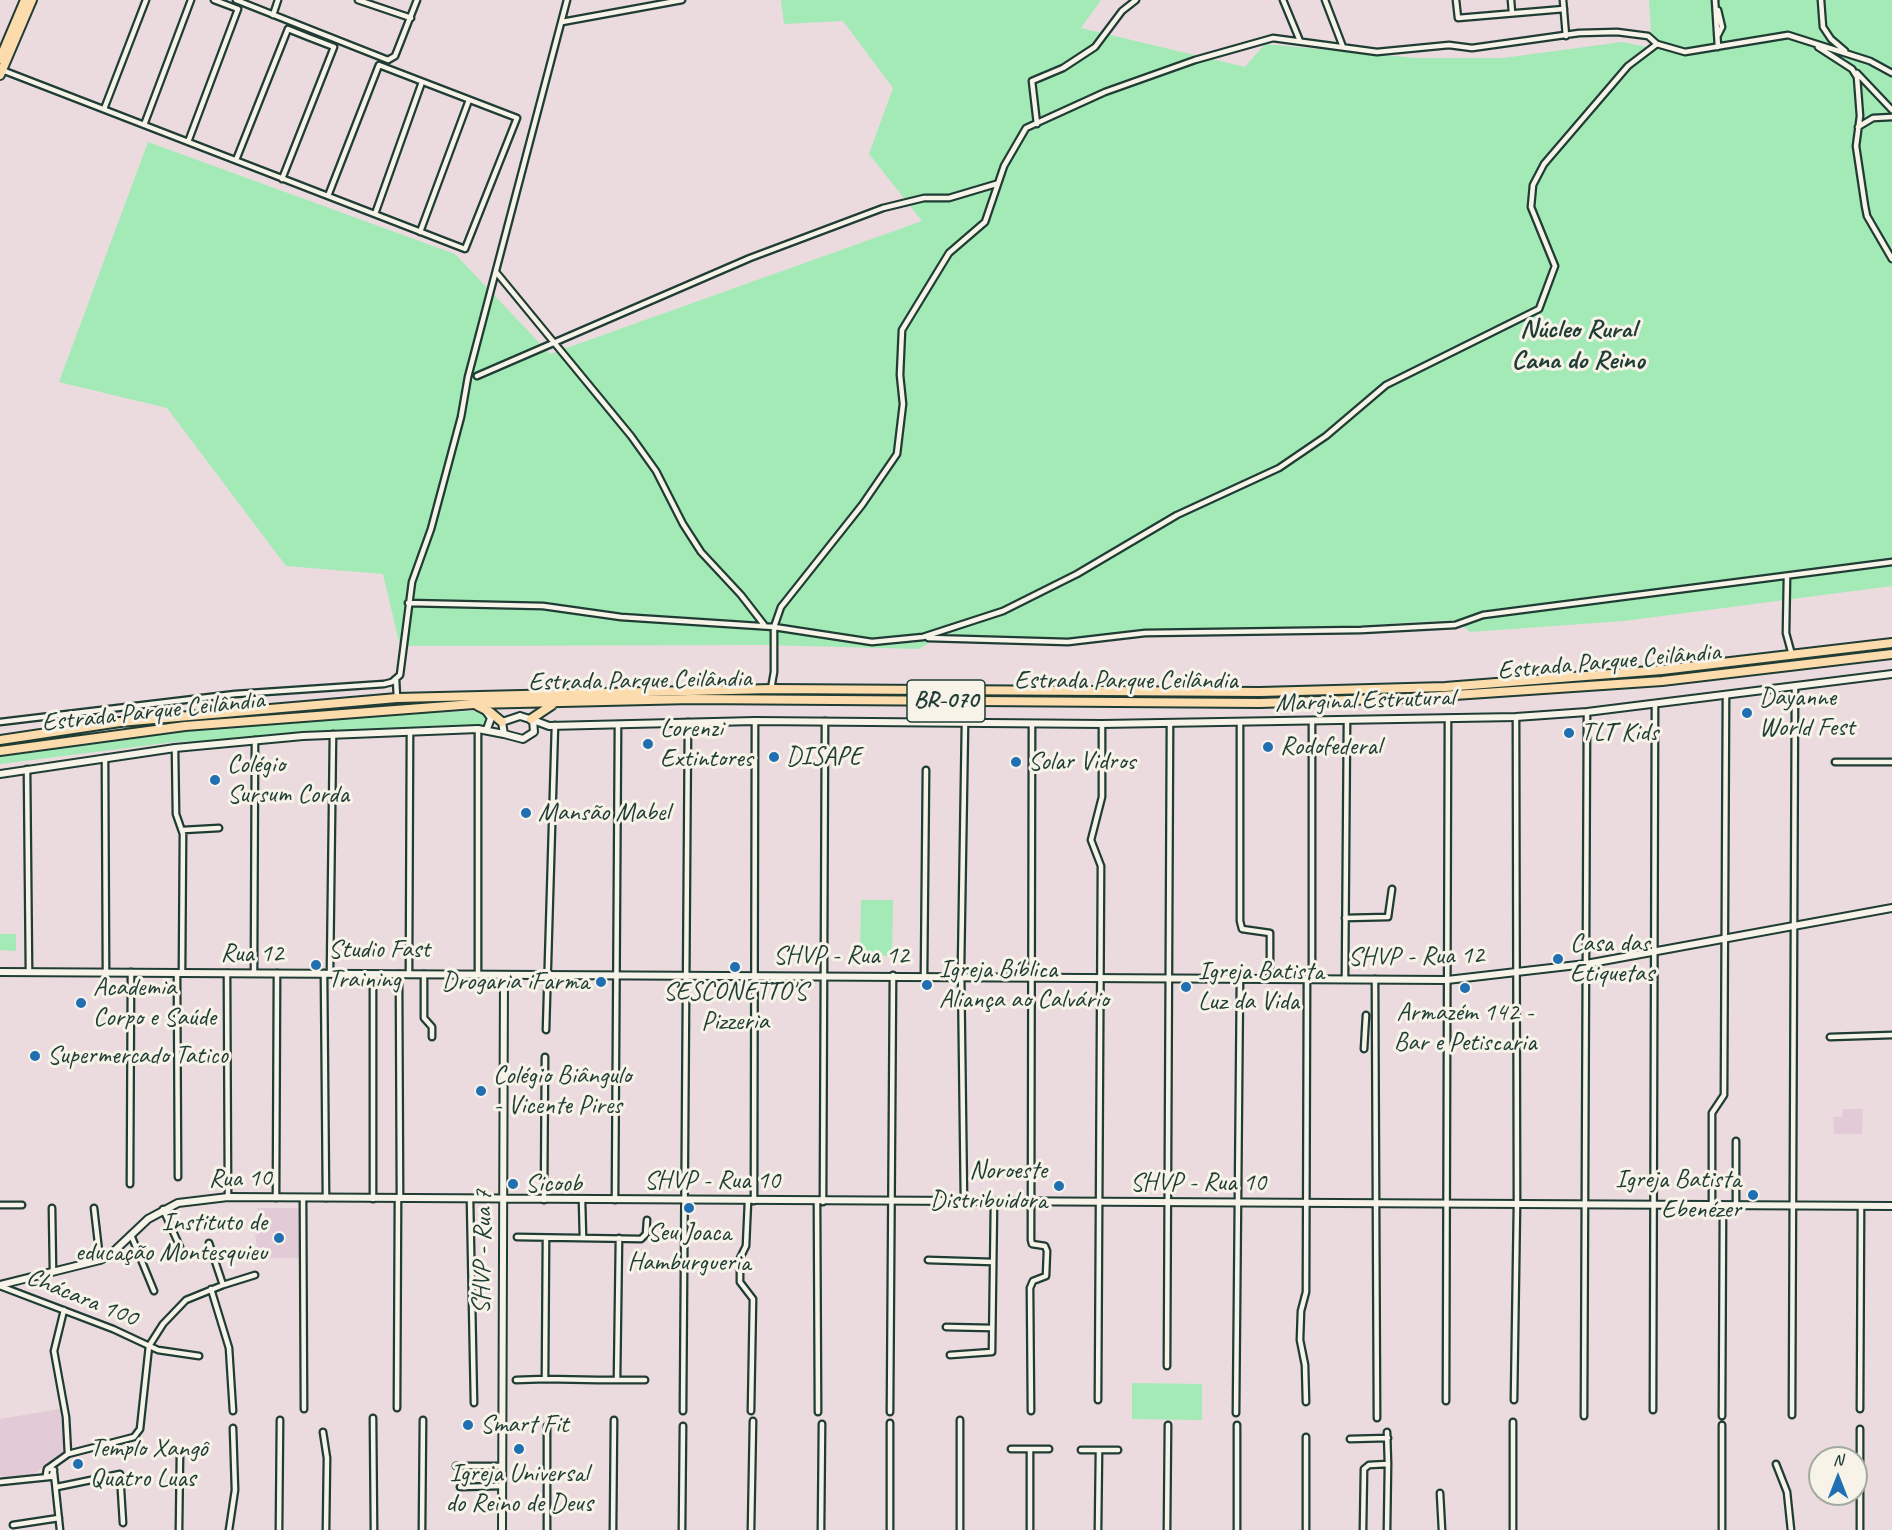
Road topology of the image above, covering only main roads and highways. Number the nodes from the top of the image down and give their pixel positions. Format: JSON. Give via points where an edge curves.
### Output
{"nodes":[{"id":1,"x":25,"y":0,"type":"edge"},
{"id":2,"x":32,"y":0,"type":"edge"},
{"id":3,"x":0,"y":59,"type":"edge"},
{"id":4,"x":1,"y":73,"type":"edge"},
{"id":5,"x":1892,"y":643,"type":"edge"},
{"id":6,"x":1892,"y":654,"type":"edge"},
{"id":7,"x":562,"y":703,"type":"junction"},
{"id":8,"x":474,"y":704,"type":"junction"},
{"id":9,"x":532,"y":719,"type":"road end"},
{"id":10,"x":502,"y":723,"type":"road end"},
{"id":11,"x":0,"y":740,"type":"edge"},
{"id":12,"x":0,"y":751,"type":"edge"}],
"edges":[{"from":1,"to":3,"type":"highway"},
{"from":2,"to":4,"type":"highway"},
{"from":5,"to":11,"type":"highway","name":"Estrada Parque Ceilândia","number":"BR-070","via":[[1662,670],[1434,687],[1260,692],[771,689],[397,698],[120,722]]},
{"from":6,"to":7,"type":"highway","name":"Estrada Parque Ceilândia","number":"BR-070","via":[[1662,681],[1375,699],[1260,703],[692,699]]},
{"from":7,"to":8,"type":"highway","name":"Estrada Parque Ceilândia","number":"BR-070"},
{"from":7,"to":9,"type":"highway","via":[[551,705]]},
{"from":8,"to":10,"type":"highway"},
{"from":8,"to":12,"type":"highway","name":"Estrada Parque Ceilândia","number":"BR-070","via":[[185,726]]}]}
